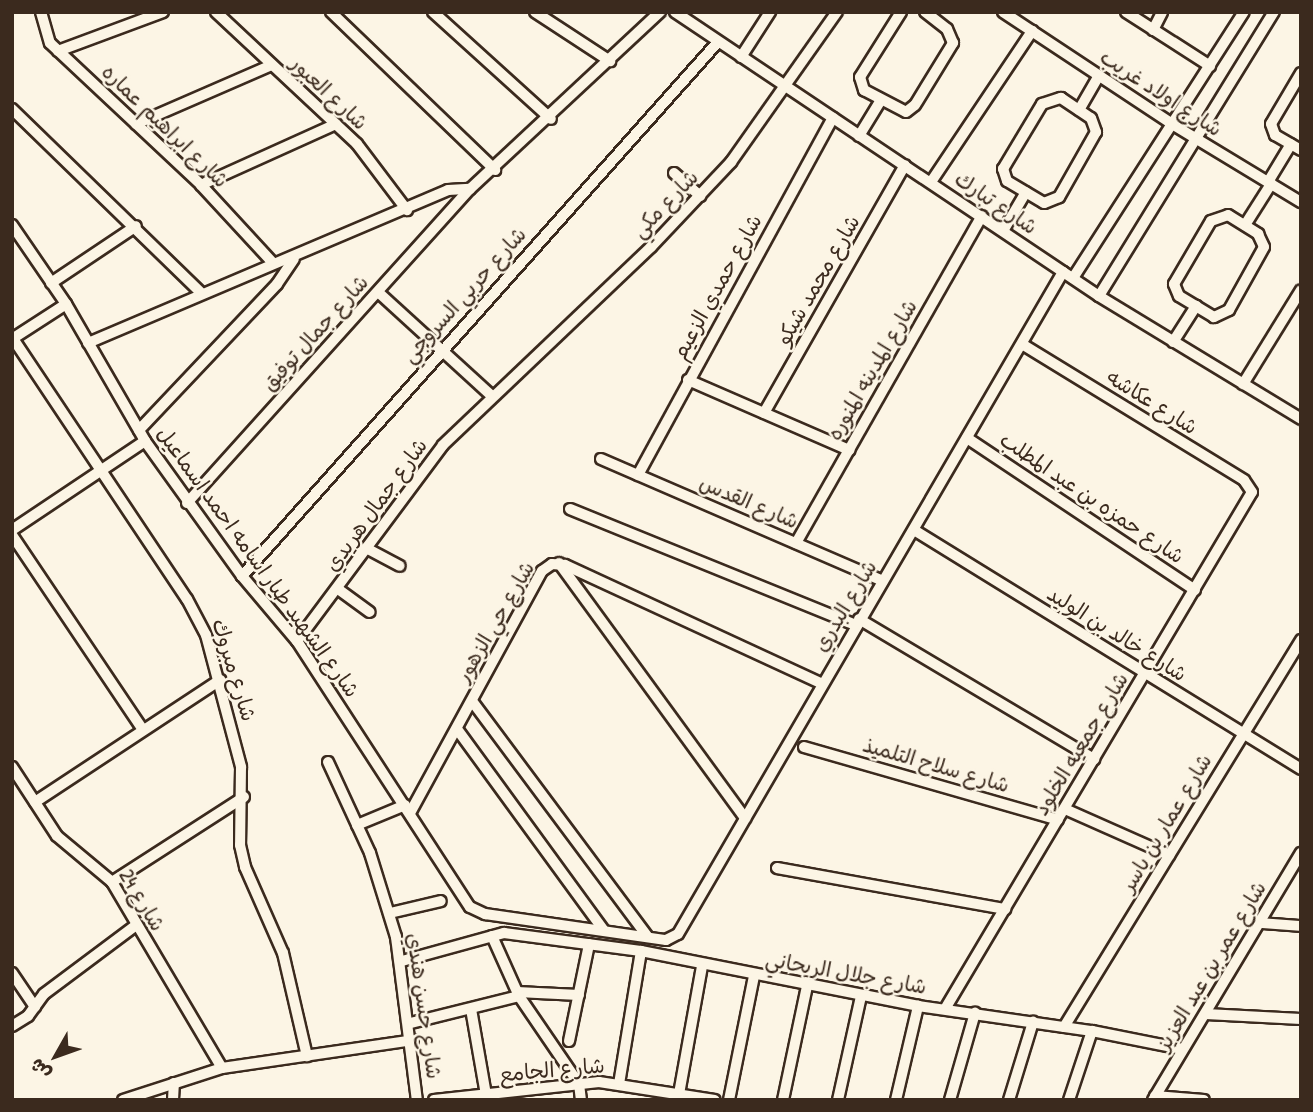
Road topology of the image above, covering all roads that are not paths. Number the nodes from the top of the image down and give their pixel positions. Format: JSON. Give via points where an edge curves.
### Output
{"nodes":[{"id":1,"x":41,"y":12,"type":"edge"},
{"id":2,"x":163,"y":12,"type":"edge"},
{"id":3,"x":216,"y":12,"type":"edge"},
{"id":4,"x":331,"y":12,"type":"edge"},
{"id":5,"x":433,"y":12,"type":"edge"},
{"id":6,"x":535,"y":12,"type":"edge"},
{"id":7,"x":660,"y":12,"type":"edge"},
{"id":8,"x":675,"y":12,"type":"edge"},
{"id":9,"x":770,"y":12,"type":"edge"},
{"id":10,"x":836,"y":12,"type":"edge"},
{"id":11,"x":901,"y":12,"type":"edge"},
{"id":12,"x":925,"y":12,"type":"edge"},
{"id":13,"x":1126,"y":12,"type":"edge"},
{"id":14,"x":1162,"y":12,"type":"edge"},
{"id":15,"x":1244,"y":12,"type":"edge"},
{"id":16,"x":1274,"y":12,"type":"edge"},
{"id":17,"x":1006,"y":13,"type":"edge"},
{"id":18,"x":938,"y":16,"type":"edge"},
{"id":19,"x":1153,"y":30,"type":"junction"},
{"id":20,"x":1032,"y":32,"type":"junction"},
{"id":21,"x":718,"y":42,"type":"junction"},
{"id":22,"x":58,"y":51,"type":"junction"},
{"id":23,"x":741,"y":57,"type":"junction"},
{"id":24,"x":610,"y":61,"type":"junction"},
{"id":25,"x":272,"y":65,"type":"junction"},
{"id":26,"x":1210,"y":66,"type":"junction"},
{"id":27,"x":1301,"y":72,"type":"edge"},
{"id":28,"x":1099,"y":76,"type":"junction"},
{"id":29,"x":786,"y":87,"type":"junction"},
{"id":30,"x":881,"y":100,"type":"junction"},
{"id":31,"x":12,"y":109,"type":"edge"},
{"id":32,"x":1079,"y":110,"type":"junction"},
{"id":33,"x":832,"y":118,"type":"junction"},
{"id":34,"x":551,"y":119,"type":"junction"},
{"id":35,"x":136,"y":124,"type":"junction"},
{"id":36,"x":336,"y":124,"type":"junction"},
{"id":37,"x":1172,"y":124,"type":"junction"},
{"id":38,"x":859,"y":136,"type":"junction"},
{"id":39,"x":1198,"y":140,"type":"junction"},
{"id":40,"x":1296,"y":147,"type":"edge"},
{"id":41,"x":905,"y":165,"type":"junction"},
{"id":42,"x":495,"y":170,"type":"junction"},
{"id":43,"x":674,"y":173,"type":"dead end"},
{"id":44,"x":931,"y":183,"type":"junction"},
{"id":45,"x":1270,"y":183,"type":"junction"},
{"id":46,"x":201,"y":185,"type":"junction"},
{"id":47,"x":470,"y":189,"type":"junction"},
{"id":48,"x":1026,"y":192,"type":"junction"},
{"id":49,"x":700,"y":196,"type":"junction"},
{"id":50,"x":1301,"y":202,"type":"edge"},
{"id":51,"x":407,"y":210,"type":"junction"},
{"id":52,"x":982,"y":216,"type":"junction"},
{"id":53,"x":12,"y":225,"type":"edge"},
{"id":54,"x":1245,"y":225,"type":"junction"},
{"id":55,"x":136,"y":226,"type":"junction"},
{"id":56,"x":1003,"y":231,"type":"junction"},
{"id":57,"x":294,"y":259,"type":"junction"},
{"id":58,"x":273,"y":262,"type":"junction"},
{"id":59,"x":1068,"y":275,"type":"junction"},
{"id":60,"x":51,"y":283,"type":"junction"},
{"id":61,"x":1301,"y":290,"type":"edge"},
{"id":62,"x":200,"y":292,"type":"junction"},
{"id":63,"x":378,"y":292,"type":"junction"},
{"id":64,"x":1100,"y":296,"type":"junction"},
{"id":65,"x":66,"y":304,"type":"junction"},
{"id":66,"x":1196,"y":306,"type":"junction"},
{"id":67,"x":13,"y":338,"type":"edge"},
{"id":68,"x":1173,"y":342,"type":"junction"},
{"id":69,"x":88,"y":343,"type":"junction"},
{"id":70,"x":1021,"y":344,"type":"junction"},
{"id":71,"x":441,"y":350,"type":"junction"},
{"id":72,"x":688,"y":380,"type":"junction"},
{"id":73,"x":1243,"y":384,"type":"junction"},
{"id":74,"x":492,"y":396,"type":"junction"},
{"id":75,"x":764,"y":414,"type":"junction"},
{"id":76,"x":1301,"y":419,"type":"edge"},
{"id":77,"x":139,"y":430,"type":"junction"},
{"id":78,"x":967,"y":438,"type":"junction"},
{"id":79,"x":145,"y":441,"type":"junction"},
{"id":80,"x":849,"y":450,"type":"junction"},
{"id":81,"x":601,"y":459,"type":"dead end"},
{"id":82,"x":100,"y":471,"type":"junction"},
{"id":83,"x":638,"y":475,"type":"junction"},
{"id":84,"x":1250,"y":499,"type":"joint"},
{"id":85,"x":187,"y":503,"type":"junction"},
{"id":86,"x":570,"y":509,"type":"dead end"},
{"id":87,"x":914,"y":530,"type":"junction"},
{"id":88,"x":12,"y":532,"type":"edge"},
{"id":89,"x":796,"y":543,"type":"junction"},
{"id":90,"x":366,"y":548,"type":"junction"},
{"id":91,"x":559,"y":564,"type":"junction"},
{"id":92,"x":400,"y":566,"type":"dead end"},
{"id":93,"x":242,"y":576,"type":"junction"},
{"id":94,"x":883,"y":581,"type":"junction"},
{"id":95,"x":338,"y":589,"type":"junction"},
{"id":96,"x":1195,"y":590,"type":"junction"},
{"id":97,"x":370,"y":612,"type":"dead end"},
{"id":98,"x":858,"y":622,"type":"junction"},
{"id":99,"x":1301,"y":640,"type":"edge"},
{"id":100,"x":296,"y":641,"type":"junction"},
{"id":101,"x":1145,"y":674,"type":"junction"},
{"id":102,"x":220,"y":680,"type":"junction"},
{"id":103,"x":822,"y":684,"type":"junction"},
{"id":104,"x":472,"y":701,"type":"junction"},
{"id":105,"x":457,"y":729,"type":"junction"},
{"id":106,"x":143,"y":730,"type":"junction"},
{"id":107,"x":1243,"y":733,"type":"junction"},
{"id":108,"x":804,"y":747,"type":"dead end"},
{"id":109,"x":1094,"y":759,"type":"junction"},
{"id":110,"x":328,"y":762,"type":"dead end"},
{"id":111,"x":12,"y":767,"type":"edge"},
{"id":112,"x":1301,"y":769,"type":"edge"},
{"id":113,"x":244,"y":797,"type":"junction"},
{"id":114,"x":34,"y":802,"type":"junction"},
{"id":115,"x":407,"y":809,"type":"junction"},
{"id":116,"x":1065,"y":809,"type":"junction"},
{"id":117,"x":746,"y":818,"type":"junction"},
{"id":118,"x":1058,"y":820,"type":"junction"},
{"id":119,"x":357,"y":825,"type":"junction"},
{"id":120,"x":1301,"y":853,"type":"edge"},
{"id":121,"x":1169,"y":855,"type":"junction"},
{"id":122,"x":777,"y":868,"type":"dead end"},
{"id":123,"x":112,"y":882,"type":"junction"},
{"id":124,"x":441,"y":901,"type":"dead end"},
{"id":125,"x":1005,"y":909,"type":"junction"},
{"id":126,"x":390,"y":913,"type":"junction"},
{"id":127,"x":1261,"y":923,"type":"junction"},
{"id":128,"x":135,"y":926,"type":"junction"},
{"id":129,"x":1301,"y":926,"type":"edge"},
{"id":130,"x":603,"y":929,"type":"junction"},
{"id":131,"x":492,"y":936,"type":"junction"},
{"id":132,"x":648,"y":937,"type":"junction"},
{"id":133,"x":589,"y":944,"type":"junction"},
{"id":134,"x":641,"y":951,"type":"junction"},
{"id":135,"x":402,"y":961,"type":"junction"},
{"id":136,"x":702,"y":966,"type":"junction"},
{"id":137,"x":12,"y":973,"type":"edge"},
{"id":138,"x":754,"y":976,"type":"junction"},
{"id":139,"x":807,"y":986,"type":"junction"},
{"id":140,"x":518,"y":994,"type":"junction"},
{"id":141,"x":579,"y":995,"type":"junction"},
{"id":142,"x":861,"y":996,"type":"junction"},
{"id":143,"x":918,"y":1006,"type":"junction"},
{"id":144,"x":35,"y":1007,"type":"junction"},
{"id":145,"x":471,"y":1009,"type":"junction"},
{"id":146,"x":945,"y":1009,"type":"junction"},
{"id":147,"x":975,"y":1013,"type":"junction"},
{"id":148,"x":1206,"y":1014,"type":"junction"},
{"id":149,"x":1301,"y":1019,"type":"edge"},
{"id":150,"x":1033,"y":1022,"type":"junction"},
{"id":151,"x":411,"y":1023,"type":"junction"},
{"id":152,"x":12,"y":1026,"type":"edge"},
{"id":153,"x":1065,"y":1027,"type":"junction"},
{"id":154,"x":1092,"y":1031,"type":"junction"},
{"id":155,"x":413,"y":1040,"type":"junction"},
{"id":156,"x":569,"y":1041,"type":"dead end"},
{"id":157,"x":1182,"y":1049,"type":"junction"},
{"id":158,"x":307,"y":1056,"type":"junction"},
{"id":159,"x":222,"y":1068,"type":"junction"},
{"id":160,"x":174,"y":1083,"type":"junction"},
{"id":161,"x":579,"y":1084,"type":"junction"},
{"id":162,"x":619,"y":1084,"type":"junction"},
{"id":163,"x":639,"y":1087,"type":"junction"},
{"id":164,"x":679,"y":1094,"type":"junction"},
{"id":165,"x":486,"y":1095,"type":"junction"},
{"id":166,"x":520,"y":1096,"type":"edge"},
{"id":167,"x":1154,"y":1098,"type":"edge"},
{"id":168,"x":458,"y":1099,"type":"edge"},
{"id":169,"x":707,"y":1099,"type":"edge"},
{"id":170,"x":122,"y":1100,"type":"edge"},
{"id":171,"x":173,"y":1100,"type":"edge"},
{"id":172,"x":418,"y":1100,"type":"edge"},
{"id":173,"x":434,"y":1100,"type":"edge"},
{"id":174,"x":581,"y":1100,"type":"edge"},
{"id":175,"x":637,"y":1100,"type":"edge"},
{"id":176,"x":729,"y":1100,"type":"edge"},
{"id":177,"x":783,"y":1100,"type":"edge"},
{"id":178,"x":838,"y":1100,"type":"edge"},
{"id":179,"x":896,"y":1100,"type":"edge"},
{"id":180,"x":950,"y":1100,"type":"edge"},
{"id":181,"x":1009,"y":1100,"type":"edge"},
{"id":182,"x":1069,"y":1100,"type":"edge"},
{"id":183,"x":1204,"y":1100,"type":"edge"}],
"edges":[{"from":1,"to":22,"type":"street","name":"شارع ابراهيم عماره","via":[[43,31]]},
{"from":2,"to":22,"type":"street"},
{"from":3,"to":25,"type":"street","name":"شارع العبور"},
{"from":4,"to":42,"type":"street"},
{"from":5,"to":34,"type":"street"},
{"from":6,"to":24,"type":"street"},
{"from":7,"to":24,"type":"street"},
{"from":8,"to":21,"type":"street","name":"شارع تبارك"},
{"from":9,"to":23,"type":"street"},
{"from":10,"to":29,"type":"street","name":"شارع مكي"},
{"from":11,"to":30,"type":"street","via":[[862,70],[864,90]]},
{"from":12,"to":18,"type":"street"},
{"from":13,"to":19,"type":"street"},
{"from":14,"to":19,"type":"street"},
{"from":15,"to":26,"type":"street","name":"شارع البدري"},
{"from":16,"to":39,"type":"street"},
{"from":17,"to":20,"type":"street","name":"شارع اولاد غريب"},
{"from":18,"to":30,"type":"street","via":[[953,43],[915,105],[900,111]]},
{"from":19,"to":26,"type":"street"},
{"from":20,"to":28,"type":"street","name":"شارع اولاد غريب"},
{"from":20,"to":44,"type":"street"},
{"from":21,"to":23,"type":"street","name":"شارع تبارك"},
{"from":21,"to":71,"type":"street","name":"شارع حربي السروجي"},
{"from":22,"to":35,"type":"street","name":"شارع ابراهيم عماره"},
{"from":23,"to":29,"type":"street","name":"شارع تبارك"},
{"from":24,"to":34,"type":"street"},
{"from":25,"to":35,"type":"street"},
{"from":25,"to":36,"type":"street","name":"شارع العبور"},
{"from":26,"to":37,"type":"street","name":"شارع البدري"},
{"from":27,"to":40,"type":"street","via":[[1271,124],[1275,135]]},
{"from":28,"to":32,"type":"street"},
{"from":28,"to":37,"type":"street","name":"شارع اولاد غريب"},
{"from":29,"to":33,"type":"street","name":"شارع تبارك"},
{"from":29,"to":49,"type":"street","name":"شارع مكي"},
{"from":30,"to":38,"type":"street"},
{"from":31,"to":55,"type":"street"},
{"from":32,"to":48,"type":"street","via":[[1091,118],[1097,132],[1059,197],[1044,203]]},
{"from":32,"to":48,"type":"street","via":[[1061,98],[1047,100],[1004,162],[1007,181]]},
{"from":33,"to":38,"type":"street","name":"شارع تبارك"},
{"from":33,"to":72,"type":"street","name":"شارع حمدي الزعيم"},
{"from":34,"to":42,"type":"street"},
{"from":35,"to":46,"type":"street","name":"شارع ابراهيم عماره"},
{"from":36,"to":46,"type":"street"},
{"from":36,"to":51,"type":"street","name":"شارع العبور","via":[[375,165]]},
{"from":37,"to":39,"type":"street","name":"شارع اولاد غريب"},
{"from":37,"to":59,"type":"street","name":"شارع البدري"},
{"from":38,"to":41,"type":"street","name":"شارع تبارك"},
{"from":39,"to":45,"type":"street","name":"شارع اولاد غريب"},
{"from":39,"to":64,"type":"street"},
{"from":40,"to":45,"type":"street"},
{"from":41,"to":44,"type":"street","name":"شارع تبارك"},
{"from":41,"to":75,"type":"street","name":"شارع محمد شيكو"},
{"from":42,"to":47,"type":"street"},
{"from":43,"to":49,"type":"street"},
{"from":44,"to":52,"type":"street","name":"شارع تبارك"},
{"from":45,"to":50,"type":"street","name":"شارع اولاد غريب"},
{"from":45,"to":54,"type":"street"},
{"from":46,"to":58,"type":"street","name":"شارع ابراهيم عماره"},
{"from":47,"to":51,"type":"street","via":[[455,188]]},
{"from":47,"to":63,"type":"street","name":"شارع جمال توفيق"},
{"from":48,"to":56,"type":"street"},
{"from":49,"to":74,"type":"street","name":"شارع مكي"},
{"from":51,"to":57,"type":"street"},
{"from":52,"to":56,"type":"street","name":"شارع تبارك"},
{"from":52,"to":80,"type":"street","name":"شارع المدينه المنوره"},
{"from":53,"to":60,"type":"street","name":"شارع الشهيد طيار اسامه احمد اسماعيل"},
{"from":54,"to":66,"type":"street","via":[[1258,234],[1264,247],[1236,299],[1220,317]]},
{"from":54,"to":66,"type":"street","via":[[1228,215],[1216,217],[1175,278],[1179,296]]},
{"from":55,"to":60,"type":"street"},
{"from":55,"to":62,"type":"street"},
{"from":56,"to":59,"type":"street","name":"شارع تبارك"},
{"from":57,"to":58,"type":"street"},
{"from":57,"to":77,"type":"street","via":[[277,284]]},
{"from":58,"to":62,"type":"street"},
{"from":59,"to":64,"type":"street","name":"شارع تبارك"},
{"from":59,"to":70,"type":"street","name":"شارع البدري"},
{"from":60,"to":65,"type":"street","name":"شارع الشهيد طيار اسامه احمد اسماعيل"},
{"from":61,"to":73,"type":"street"},
{"from":62,"to":69,"type":"street"},
{"from":63,"to":71,"type":"street"},
{"from":63,"to":85,"type":"street","name":"شارع جمال توفيق"},
{"from":64,"to":68,"type":"street","name":"شارع تبارك"},
{"from":65,"to":67,"type":"street"},
{"from":65,"to":69,"type":"street","name":"شارع الشهيد طيار اسامه احمد اسماعيل"},
{"from":66,"to":68,"type":"street"},
{"from":67,"to":82,"type":"street","name":"شارع مبروك"},
{"from":68,"to":73,"type":"street","name":"شارع تبارك"},
{"from":69,"to":77,"type":"street","name":"شارع الشهيد طيار اسامه احمد اسماعيل"},
{"from":70,"to":78,"type":"street","name":"شارع البدري"},
{"from":70,"to":84,"type":"street","name":"شارع عكاشه","via":[[1244,480],[1250,485]]},
{"from":71,"to":74,"type":"street"},
{"from":71,"to":93,"type":"street","name":"شارع حربي السروجي"},
{"from":72,"to":75,"type":"street"},
{"from":72,"to":83,"type":"street","name":"شارع حمدي الزعيم"},
{"from":73,"to":76,"type":"street","name":"شارع تبارك"},
{"from":74,"to":90,"type":"street","name":"شارع جمال هريدي","via":[[422,470]]},
{"from":75,"to":80,"type":"street"},
{"from":77,"to":79,"type":"street","name":"شارع الشهيد طيار اسامه احمد اسماعيل"},
{"from":78,"to":87,"type":"street","name":"شارع البدري"},
{"from":78,"to":96,"type":"street","name":"شارع حمزه بن عبد المطلب"},
{"from":79,"to":82,"type":"street"},
{"from":79,"to":85,"type":"street","name":"شارع الشهيد طيار اسامه احمد اسماعيل"},
{"from":80,"to":89,"type":"street","name":"شارع المدينه المنوره"},
{"from":81,"to":83,"type":"street","name":"شارع القدس"},
{"from":82,"to":88,"type":"street"},
{"from":82,"to":102,"type":"street","name":"شارع مبروك","via":[[197,617]]},
{"from":83,"to":89,"type":"street","name":"شارع القدس"},
{"from":84,"to":96,"type":"street","name":"شارع جمعيه الخلود"},
{"from":85,"to":93,"type":"street","name":"شارع الشهيد طيار اسامه احمد اسماعيل"},
{"from":86,"to":98,"type":"street"},
{"from":87,"to":94,"type":"street","name":"شارع البدري"},
{"from":87,"to":101,"type":"street","name":"شارع خالد بن الوليد"},
{"from":88,"to":106,"type":"street"},
{"from":89,"to":94,"type":"street","name":"شارع القدس"},
{"from":90,"to":92,"type":"street"},
{"from":90,"to":95,"type":"street","name":"شارع جمال هريدي"},
{"from":91,"to":103,"type":"street","name":"شارع حي الزهور"},
{"from":91,"to":104,"type":"street","name":"شارع حي الزهور","via":[[542,571]]},
{"from":91,"to":117,"type":"street"},
{"from":93,"to":100,"type":"street","name":"شارع الشهيد طيار اسامه احمد اسماعيل"},
{"from":94,"to":98,"type":"street","name":"شارع البدري"},
{"from":95,"to":97,"type":"street"},
{"from":95,"to":100,"type":"street","name":"شارع جمال هريدي"},
{"from":96,"to":101,"type":"street","name":"شارع جمعيه الخلود"},
{"from":98,"to":103,"type":"street","name":"شارع البدري"},
{"from":98,"to":109,"type":"street"},
{"from":99,"to":107,"type":"street","name":"شارع عمار بن ياسر"},
{"from":100,"to":115,"type":"street","name":"شارع الشهيد طيار اسامه احمد اسماعيل"},
{"from":101,"to":107,"type":"street","name":"شارع خالد بن الوليد"},
{"from":101,"to":109,"type":"street","name":"شارع جمعيه الخلود"},
{"from":102,"to":106,"type":"street"},
{"from":102,"to":113,"type":"street","name":"شارع مبروك"},
{"from":103,"to":117,"type":"street","name":"شارع البدري"},
{"from":104,"to":105,"type":"street","name":"شارع حي الزهور"},
{"from":104,"to":132,"type":"street"},
{"from":105,"to":115,"type":"street","name":"شارع حي الزهور"},
{"from":105,"to":130,"type":"street"},
{"from":106,"to":114,"type":"street"},
{"from":107,"to":112,"type":"street","name":"شارع خالد بن الوليد"},
{"from":107,"to":121,"type":"street","name":"شارع عمار بن ياسر"},
{"from":108,"to":118,"type":"street","name":"شارع سلاح التلميذ"},
{"from":109,"to":116,"type":"street","name":"شارع جمعيه الخلود"},
{"from":110,"to":119,"type":"street","name":"شارع حسن هندي"},
{"from":111,"to":114,"type":"street","name":"شارع 24"},
{"from":113,"to":123,"type":"street"},
{"from":113,"to":158,"type":"street","name":"شارع مبروك","via":[[240,822],[245,867],[283,953]]},
{"from":114,"to":123,"type":"street","name":"شارع 24","via":[[57,836]]},
{"from":115,"to":119,"type":"street"},
{"from":115,"to":130,"type":"street","name":"شارع الشهيد طيار اسامه احمد اسماعيل","via":[[477,911]]},
{"from":116,"to":118,"type":"street","name":"شارع جمعيه الخلود"},
{"from":116,"to":121,"type":"street"},
{"from":117,"to":132,"type":"street","name":"شارع البدري","via":[[678,934],[666,940]]},
{"from":118,"to":125,"type":"street","name":"شارع جمعيه الخلود"},
{"from":119,"to":126,"type":"street","name":"شارع حسن هندي"},
{"from":120,"to":127,"type":"street","name":"شارع عمر بن عبد العزيز"},
{"from":121,"to":153,"type":"street","name":"شارع عمار بن ياسر"},
{"from":122,"to":125,"type":"street"},
{"from":123,"to":128,"type":"street","name":"شارع 24"},
{"from":124,"to":126,"type":"street"},
{"from":125,"to":146,"type":"street","name":"شارع جمعيه الخلود"},
{"from":126,"to":135,"type":"street","name":"شارع حسن هندي"},
{"from":127,"to":129,"type":"street"},
{"from":127,"to":148,"type":"street","name":"شارع عمر بن عبد العزيز"},
{"from":128,"to":144,"type":"street","via":[[44,995]]},
{"from":128,"to":159,"type":"street","name":"شارع 24"},
{"from":130,"to":132,"type":"street","name":"شارع الشهيد طيار اسامه احمد اسماعيل"},
{"from":131,"to":133,"type":"street","name":"شارع جلال الريحاني","via":[[503,933]]},
{"from":131,"to":135,"type":"street"},
{"from":131,"to":140,"type":"street"},
{"from":133,"to":134,"type":"street","name":"شارع جلال الريحاني"},
{"from":133,"to":141,"type":"street"},
{"from":134,"to":136,"type":"street","name":"شارع جلال الريحاني"},
{"from":134,"to":162,"type":"street"},
{"from":135,"to":151,"type":"street","name":"شارع حسن هندي"},
{"from":136,"to":138,"type":"street","name":"شارع جلال الريحاني"},
{"from":136,"to":164,"type":"street"},
{"from":137,"to":144,"type":"street"},
{"from":138,"to":139,"type":"street","name":"شارع جلال الريحاني"},
{"from":138,"to":176,"type":"street"},
{"from":139,"to":142,"type":"street","name":"شارع جلال الريحاني"},
{"from":139,"to":177,"type":"street"},
{"from":140,"to":141,"type":"street"},
{"from":140,"to":145,"type":"street"},
{"from":140,"to":161,"type":"street"},
{"from":141,"to":156,"type":"street"},
{"from":142,"to":143,"type":"street","name":"شارع جلال الريحاني"},
{"from":142,"to":178,"type":"street"},
{"from":143,"to":146,"type":"street","name":"شارع جلال الريحاني"},
{"from":143,"to":179,"type":"street"},
{"from":144,"to":152,"type":"street"},
{"from":145,"to":151,"type":"street"},
{"from":145,"to":165,"type":"street"},
{"from":146,"to":147,"type":"street","name":"شارع جلال الريحاني"},
{"from":147,"to":150,"type":"street","name":"شارع جلال الريحاني"},
{"from":147,"to":180,"type":"street"},
{"from":148,"to":149,"type":"street"},
{"from":148,"to":157,"type":"street","name":"شارع عمر بن عبد العزيز"},
{"from":150,"to":153,"type":"street","name":"شارع جلال الريحاني"},
{"from":150,"to":181,"type":"street"},
{"from":151,"to":155,"type":"street","name":"شارع حسن هندي"},
{"from":153,"to":154,"type":"street","name":"شارع جلال الريحاني"},
{"from":154,"to":157,"type":"street","name":"شارع جلال الريحاني"},
{"from":154,"to":182,"type":"street"},
{"from":155,"to":158,"type":"street"},
{"from":155,"to":172,"type":"street","name":"شارع حسن هندي"},
{"from":157,"to":167,"type":"street","name":"شارع عمر بن عبد العزيز"},
{"from":158,"to":159,"type":"street"},
{"from":159,"to":160,"type":"street"},
{"from":160,"to":170,"type":"street"},
{"from":160,"to":171,"type":"street"},
{"from":161,"to":162,"type":"street","name":"شارع الجامع"},
{"from":161,"to":166,"type":"street","name":"شارع الجامع"},
{"from":161,"to":174,"type":"street"},
{"from":162,"to":163,"type":"street","name":"شارع الجامع"},
{"from":163,"to":164,"type":"street","name":"شارع الجامع"},
{"from":163,"to":175,"type":"street"},
{"from":164,"to":169,"type":"street","name":"شارع الجامع"},
{"from":165,"to":166,"type":"street","name":"شارع الجامع"},
{"from":165,"to":168,"type":"street","name":"شارع الجامع"},
{"from":167,"to":183,"type":"street"},
{"from":168,"to":173,"type":"street","name":"شارع الجامع"}]}
